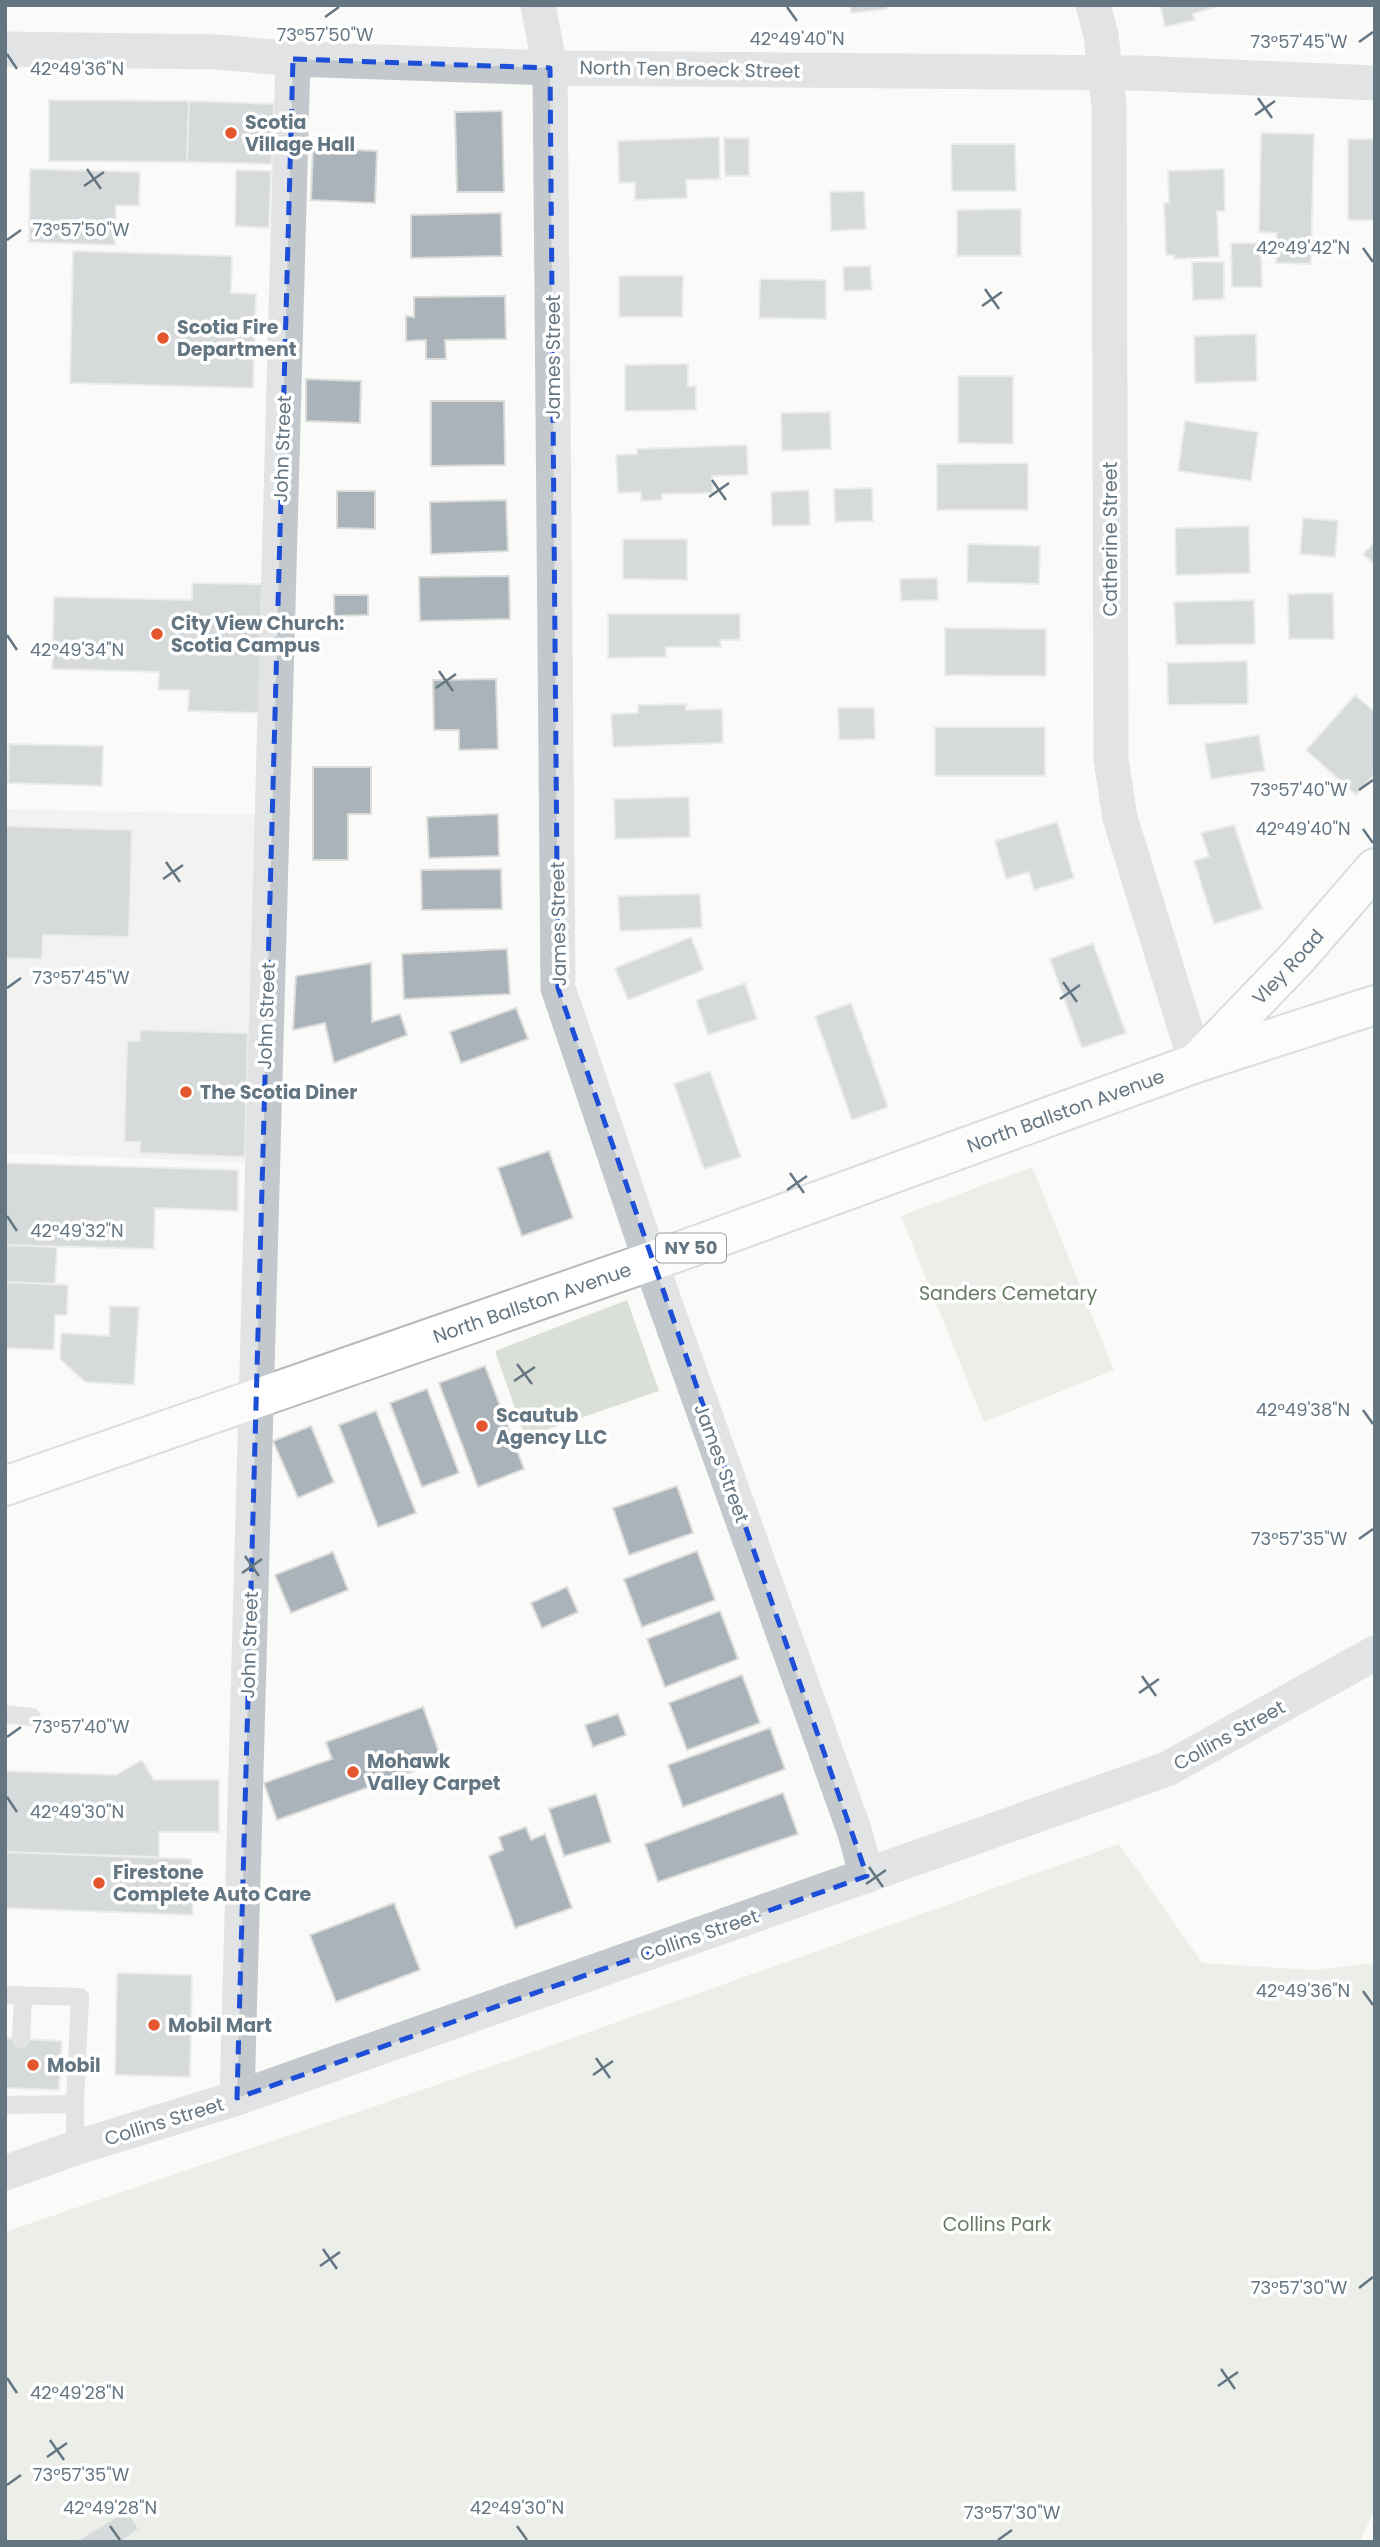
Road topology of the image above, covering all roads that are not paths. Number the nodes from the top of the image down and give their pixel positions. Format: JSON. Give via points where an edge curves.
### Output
{"nodes":[{"id":1,"x":538,"y":5,"type":"edge"},
{"id":2,"x":1093,"y":5,"type":"edge"},
{"id":3,"x":5,"y":49,"type":"edge"},
{"id":4,"x":293,"y":59,"type":"junction"},
{"id":5,"x":550,"y":68,"type":"junction"},
{"id":6,"x":1107,"y":73,"type":"junction"},
{"id":7,"x":1375,"y":83,"type":"edge"},
{"id":8,"x":1375,"y":868,"type":"edge"},
{"id":9,"x":1375,"y":1005,"type":"edge"},
{"id":10,"x":1196,"y":1062,"type":"junction"},
{"id":11,"x":650,"y":1262,"type":"junction"},
{"id":12,"x":256,"y":1398,"type":"junction"},
{"id":13,"x":5,"y":1486,"type":"edge"},
{"id":14,"x":1375,"y":1653,"type":"edge"},
{"id":15,"x":5,"y":1714,"type":"edge"},
{"id":16,"x":32,"y":1717,"type":"dead end"},
{"id":17,"x":867,"y":1876,"type":"junction"},
{"id":18,"x":14,"y":1996,"type":"edge"},
{"id":19,"x":21,"y":2039,"type":"dead end"},
{"id":20,"x":237,"y":2098,"type":"junction"},
{"id":21,"x":13,"y":2100,"type":"edge"},
{"id":22,"x":75,"y":2104,"type":"junction"},
{"id":23,"x":75,"y":2148,"type":"junction"},
{"id":24,"x":5,"y":2174,"type":"edge"}],
"edges":[{"from":1,"to":5,"type":"street","name":"James Street"},
{"from":2,"to":6,"type":"street","name":"Catherine Street"},
{"from":3,"to":4,"type":"street","name":"North Ten Broeck Street","via":[[218,52]]},
{"from":4,"to":5,"type":"street","name":"North Ten Broeck Street"},
{"from":4,"to":12,"type":"street","name":"John Street"},
{"from":5,"to":6,"type":"street","name":"North Ten Broeck Street"},
{"from":5,"to":11,"type":"street","name":"James Street","via":[[558,988]]},
{"from":6,"to":7,"type":"street","name":"North Ten Broeck Street"},
{"from":6,"to":10,"type":"street","name":"Catherine Street","via":[[1111,758],[1120,818]]},
{"from":8,"to":10,"type":"main road","name":"Vley Road","via":[[1297,958]]},
{"from":9,"to":10,"type":"main road","name":"North Ballston Avenue","number":"NY 50"},
{"from":10,"to":11,"type":"main road","name":"North Ballston Avenue","number":"NY 50"},
{"from":11,"to":12,"type":"main road","name":"North Ballston Avenue","number":"NY 50"},
{"from":11,"to":17,"type":"street","name":"James Street"},
{"from":12,"to":13,"type":"main road","name":"North Ballston Avenue","number":"NY 50"},
{"from":12,"to":20,"type":"street","name":"John Street"},
{"from":14,"to":17,"type":"street","name":"Collins Street","via":[[1167,1769]]},
{"from":15,"to":16,"type":"lane"},
{"from":17,"to":20,"type":"street","name":"Collins Street"},
{"from":18,"to":19,"type":"lane"},
{"from":18,"to":22,"type":"lane","via":[[80,1997]]},
{"from":20,"to":23,"type":"street","name":"Collins Street"},
{"from":21,"to":22,"type":"lane"},
{"from":22,"to":23,"type":"lane"},
{"from":23,"to":24,"type":"street","name":"Collins Street"}]}
